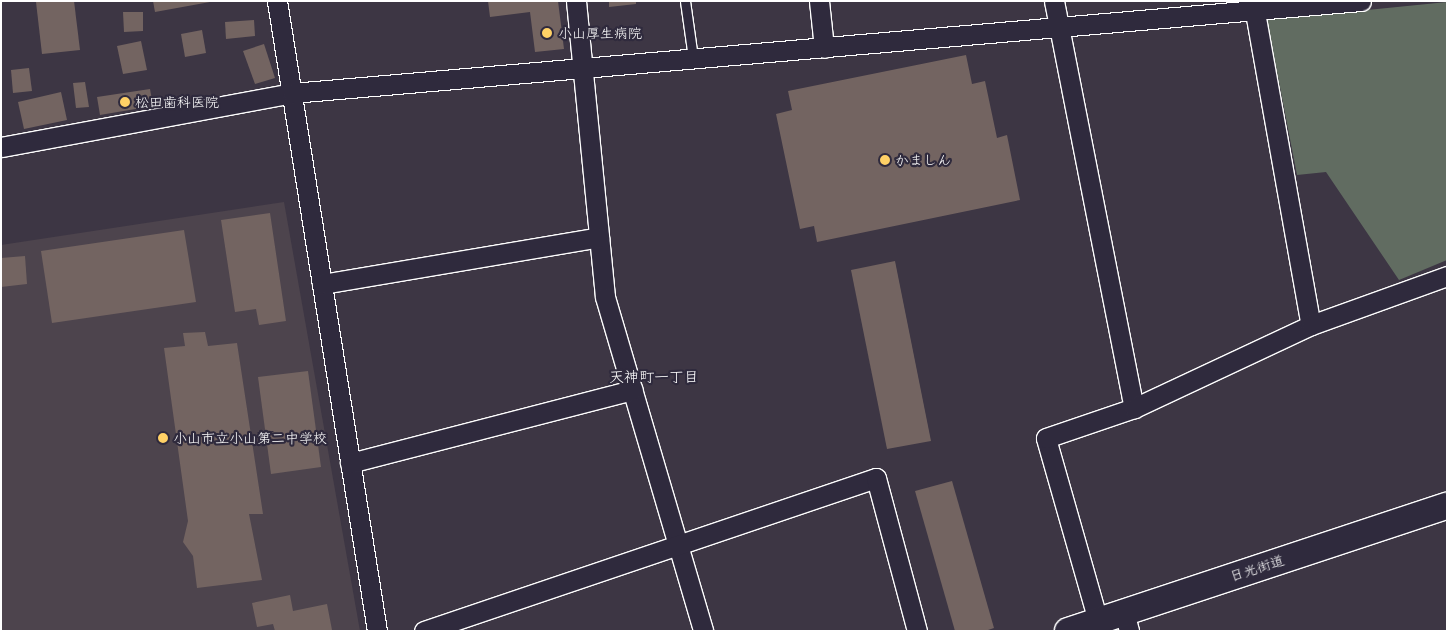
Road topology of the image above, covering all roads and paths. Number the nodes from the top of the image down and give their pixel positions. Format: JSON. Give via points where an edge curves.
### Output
{"nodes":[{"id":1,"x":277,"y":1,"type":"edge"},
{"id":2,"x":576,"y":1,"type":"edge"},
{"id":3,"x":685,"y":1,"type":"edge"},
{"id":4,"x":819,"y":1,"type":"edge"},
{"id":5,"x":1054,"y":1,"type":"edge"},
{"id":6,"x":1361,"y":1,"type":"edge"},
{"id":7,"x":1254,"y":6,"type":"edge"},
{"id":8,"x":1058,"y":29,"type":"junction"},
{"id":9,"x":824,"y":48,"type":"junction"},
{"id":10,"x":693,"y":58,"type":"junction"},
{"id":11,"x":581,"y":68,"type":"junction"},
{"id":12,"x":292,"y":93,"type":"junction"},
{"id":13,"x":1,"y":147,"type":"edge"},
{"id":14,"x":599,"y":237,"type":"junction"},
{"id":15,"x":1447,"y":276,"type":"edge"},
{"id":16,"x":322,"y":284,"type":"junction"},
{"id":17,"x":1311,"y":325,"type":"junction"},
{"id":18,"x":632,"y":390,"type":"junction"},
{"id":19,"x":1134,"y":408,"type":"junction"},
{"id":20,"x":350,"y":463,"type":"junction"},
{"id":21,"x":1447,"y":506,"type":"edge"},
{"id":22,"x":678,"y":542,"type":"junction"},
{"id":23,"x":1098,"y":621,"type":"junction"},
{"id":24,"x":1126,"y":622,"type":"edge"},
{"id":25,"x":377,"y":631,"type":"edge"},
{"id":26,"x":424,"y":631,"type":"edge"},
{"id":27,"x":703,"y":631,"type":"edge"},
{"id":28,"x":917,"y":631,"type":"edge"},
{"id":29,"x":1068,"y":631,"type":"edge"}],
"edges":[{"from":1,"to":12,"type":"street"},
{"from":2,"to":11,"type":"street"},
{"from":3,"to":10,"type":"lane"},
{"from":4,"to":9,"type":"street"},
{"from":5,"to":8,"type":"street"},
{"from":6,"to":7,"type":"street"},
{"from":7,"to":8,"type":"street"},
{"from":7,"to":17,"type":"street"},
{"from":8,"to":9,"type":"street"},
{"from":8,"to":19,"type":"street"},
{"from":9,"to":10,"type":"street"},
{"from":10,"to":11,"type":"street"},
{"from":11,"to":12,"type":"street"},
{"from":11,"to":14,"type":"street"},
{"from":12,"to":13,"type":"street"},
{"from":12,"to":16,"type":"street"},
{"from":14,"to":16,"type":"street"},
{"from":14,"to":18,"type":"street","via":[[605,297]]},
{"from":15,"to":17,"type":"street"},
{"from":16,"to":20,"type":"street"},
{"from":17,"to":19,"type":"street"},
{"from":18,"to":20,"type":"street"},
{"from":18,"to":22,"type":"street"},
{"from":19,"to":23,"type":"street","via":[[1046,438]]},
{"from":20,"to":25,"type":"street"},
{"from":21,"to":24,"type":"main road","name":"日光街道"},
{"from":22,"to":26,"type":"street"},
{"from":22,"to":27,"type":"street"},
{"from":22,"to":28,"type":"street","via":[[876,478]]},
{"from":23,"to":24,"type":"main road","name":"日光街道"},
{"from":23,"to":29,"type":"main road","name":"日光街道"}]}
